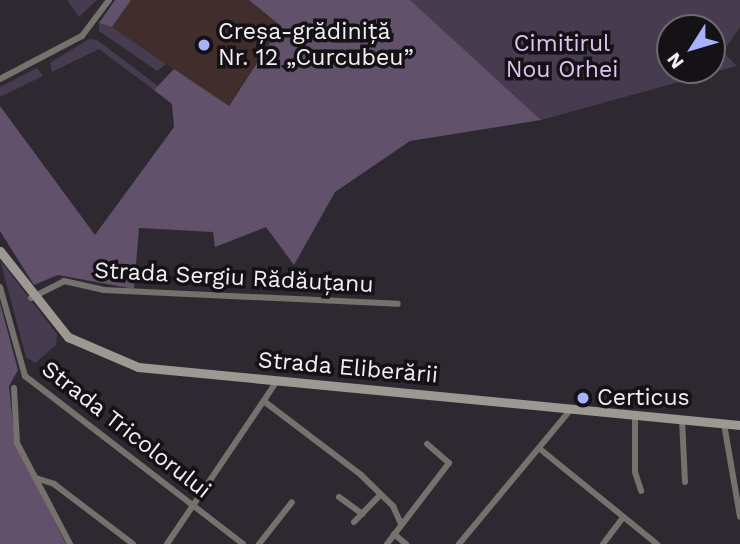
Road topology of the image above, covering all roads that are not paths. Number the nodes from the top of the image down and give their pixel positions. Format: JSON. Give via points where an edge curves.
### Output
{"nodes":[{"id":1,"x":109,"y":0,"type":"edge"},
{"id":2,"x":0,"y":79,"type":"edge"},
{"id":3,"x":0,"y":251,"type":"edge"},
{"id":4,"x":0,"y":287,"type":"edge"},
{"id":5,"x":31,"y":298,"type":"junction"},
{"id":6,"x":398,"y":304,"type":"dead end"},
{"id":7,"x":277,"y":381,"type":"junction"},
{"id":8,"x":14,"y":388,"type":"dead end"},
{"id":9,"x":265,"y":402,"type":"junction"},
{"id":10,"x":570,"y":409,"type":"junction"},
{"id":11,"x":635,"y":414,"type":"junction"},
{"id":12,"x":682,"y":419,"type":"junction"},
{"id":13,"x":724,"y":424,"type":"junction"},
{"id":14,"x":740,"y":425,"type":"edge"},
{"id":15,"x":427,"y":444,"type":"dead end"},
{"id":16,"x":540,"y":449,"type":"junction"},
{"id":17,"x":36,"y":478,"type":"junction"},
{"id":18,"x":685,"y":482,"type":"dead end"},
{"id":19,"x":641,"y":491,"type":"dead end"},
{"id":20,"x":380,"y":495,"type":"junction"},
{"id":21,"x":339,"y":497,"type":"dead end"},
{"id":22,"x":292,"y":502,"type":"dead end"},
{"id":23,"x":194,"y":505,"type":"junction"},
{"id":24,"x":362,"y":514,"type":"junction"},
{"id":25,"x":740,"y":517,"type":"edge"},
{"id":26,"x":622,"y":519,"type":"junction"},
{"id":27,"x":354,"y":522,"type":"dead end"},
{"id":28,"x":401,"y":524,"type":"junction"},
{"id":29,"x":394,"y":534,"type":"junction"},
{"id":30,"x":70,"y":544,"type":"edge"},
{"id":31,"x":132,"y":544,"type":"edge"},
{"id":32,"x":167,"y":544,"type":"edge"},
{"id":33,"x":243,"y":544,"type":"edge"},
{"id":34,"x":259,"y":544,"type":"edge"},
{"id":35,"x":387,"y":544,"type":"edge"},
{"id":36,"x":406,"y":544,"type":"edge"},
{"id":37,"x":459,"y":544,"type":"edge"},
{"id":38,"x":603,"y":544,"type":"edge"},
{"id":39,"x":657,"y":544,"type":"edge"}],
"edges":[{"from":1,"to":2,"type":"street","via":[[82,36]]},
{"from":3,"to":5,"type":"street","name":"Strada Eliberării"},
{"from":4,"to":23,"type":"street","name":"Strada Tricolorului","via":[[26,376]]},
{"from":5,"to":6,"type":"street","name":"Strada Sergiu Rădăuțanu","via":[[64,281],[104,290]]},
{"from":5,"to":7,"type":"street","name":"Strada Eliberării","via":[[68,337],[114,360]]},
{"from":7,"to":9,"type":"street"},
{"from":7,"to":10,"type":"street","name":"Strada Eliberării"},
{"from":8,"to":17,"type":"street","via":[[18,443]]},
{"from":9,"to":20,"type":"street"},
{"from":9,"to":23,"type":"street"},
{"from":10,"to":11,"type":"street","name":"Strada Eliberării"},
{"from":10,"to":16,"type":"street"},
{"from":11,"to":12,"type":"street","name":"Strada Eliberării"},
{"from":11,"to":19,"type":"street","via":[[635,472]]},
{"from":12,"to":13,"type":"street","name":"Strada Eliberării"},
{"from":12,"to":18,"type":"street"},
{"from":13,"to":14,"type":"street","name":"Strada Eliberării"},
{"from":13,"to":25,"type":"street"},
{"from":15,"to":28,"type":"street","via":[[449,463]]},
{"from":16,"to":26,"type":"street"},
{"from":16,"to":37,"type":"street"},
{"from":17,"to":30,"type":"street"},
{"from":17,"to":31,"type":"street","via":[[54,484]]},
{"from":20,"to":24,"type":"street"},
{"from":20,"to":28,"type":"street"},
{"from":21,"to":24,"type":"street"},
{"from":22,"to":34,"type":"street"},
{"from":23,"to":32,"type":"street"},
{"from":23,"to":33,"type":"street","name":"Strada Tricolorului"},
{"from":24,"to":27,"type":"street"},
{"from":26,"to":38,"type":"street"},
{"from":26,"to":39,"type":"street"},
{"from":28,"to":29,"type":"street"},
{"from":29,"to":35,"type":"street"},
{"from":29,"to":36,"type":"street"}]}
